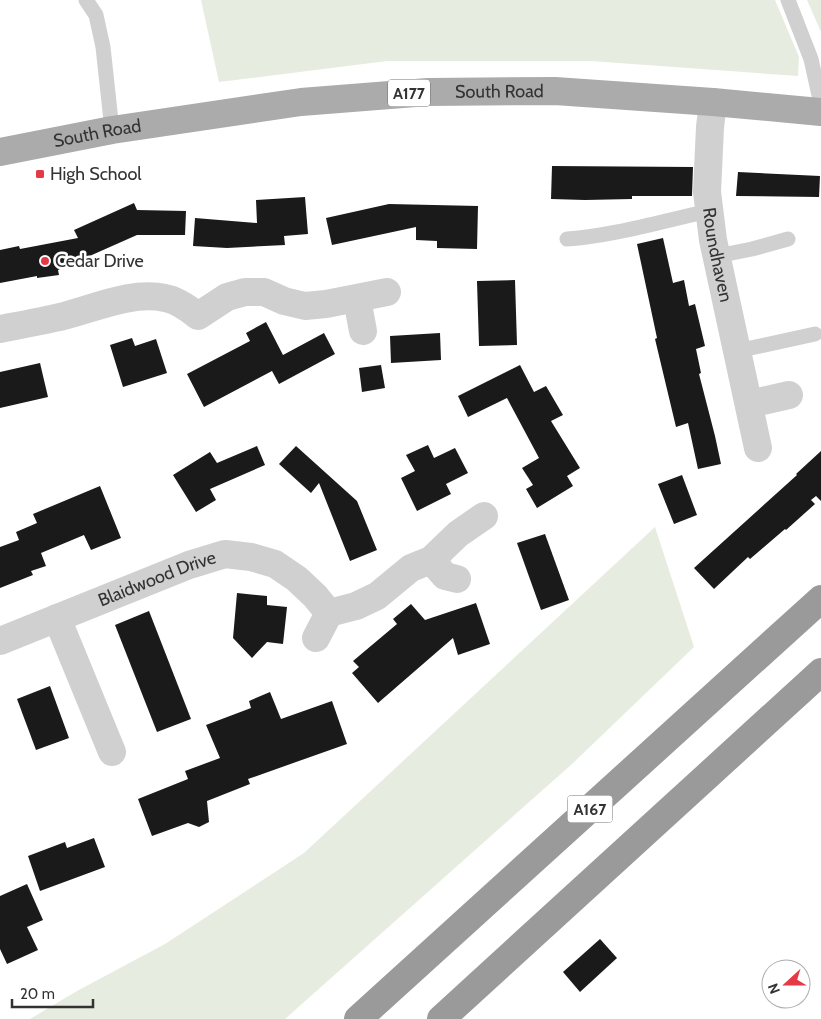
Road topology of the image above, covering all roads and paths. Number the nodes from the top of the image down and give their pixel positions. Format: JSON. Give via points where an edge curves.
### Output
{"nodes":[{"id":1,"x":86,"y":0,"type":"edge"},
{"id":2,"x":788,"y":0,"type":"edge"},
{"id":3,"x":713,"y":102,"type":"junction"},
{"id":4,"x":821,"y":104,"type":"edge"},
{"id":5,"x":821,"y":112,"type":"edge"},
{"id":6,"x":112,"y":130,"type":"junction"},
{"id":7,"x":0,"y":152,"type":"edge"},
{"id":8,"x":709,"y":211,"type":"junction"},
{"id":9,"x":566,"y":239,"type":"dead end"},
{"id":10,"x":788,"y":240,"type":"dead end"},
{"id":11,"x":717,"y":256,"type":"junction"},
{"id":12,"x":387,"y":292,"type":"dead end"},
{"id":13,"x":357,"y":299,"type":"junction"},
{"id":14,"x":0,"y":329,"type":"edge"},
{"id":15,"x":363,"y":331,"type":"dead end"},
{"id":16,"x":816,"y":334,"type":"dead end"},
{"id":17,"x":737,"y":351,"type":"junction"},
{"id":18,"x":789,"y":395,"type":"dead end"},
{"id":19,"x":749,"y":404,"type":"junction"},
{"id":20,"x":758,"y":448,"type":"dead end"},
{"id":21,"x":484,"y":516,"type":"dead end"},
{"id":22,"x":431,"y":560,"type":"junction"},
{"id":23,"x":457,"y":579,"type":"dead end"},
{"id":24,"x":821,"y":599,"type":"edge"},
{"id":25,"x":329,"y":613,"type":"junction"},
{"id":26,"x":57,"y":618,"type":"junction"},
{"id":27,"x":316,"y":638,"type":"dead end"},
{"id":28,"x":0,"y":641,"type":"edge"},
{"id":29,"x":821,"y":672,"type":"edge"},
{"id":30,"x":112,"y":752,"type":"dead end"},
{"id":31,"x":358,"y":1019,"type":"edge"},
{"id":32,"x":441,"y":1019,"type":"edge"}],
"edges":[{"from":1,"to":6,"type":"lane","via":[[96,15],[103,47]]},
{"from":2,"to":4,"type":"lane","via":[[811,59]]},
{"from":3,"to":5,"type":"main road","name":"South Road","number":"A177"},
{"from":3,"to":6,"type":"main road","name":"South Road","number":"A177","via":[[555,92],[428,92],[301,102]]},
{"from":3,"to":8,"type":"street","name":"Roundhaven","via":[[707,192]]},
{"from":6,"to":7,"type":"main road","name":"South Road","number":"A177"},
{"from":8,"to":9,"type":"lane","via":[[608,234]]},
{"from":8,"to":11,"type":"street","name":"Roundhaven"},
{"from":10,"to":11,"type":"lane"},
{"from":11,"to":17,"type":"street","name":"Roundhaven"},
{"from":12,"to":13,"type":"street"},
{"from":13,"to":14,"type":"street","via":[[304,306],[264,292],[245,292],[227,297],[198,316],[187,307],[165,298],[142,296]]},
{"from":13,"to":15,"type":"street"},
{"from":16,"to":17,"type":"lane"},
{"from":17,"to":19,"type":"street","name":"Roundhaven"},
{"from":18,"to":19,"type":"street"},
{"from":19,"to":20,"type":"street","name":"Roundhaven"},
{"from":21,"to":22,"type":"street","via":[[458,534]]},
{"from":22,"to":23,"type":"street","via":[[445,576]]},
{"from":22,"to":25,"type":"street","via":[[411,568],[377,596]]},
{"from":24,"to":31,"type":"highway","number":"A167"},
{"from":25,"to":26,"type":"street","name":"Blaidwood Drive","via":[[309,590],[275,564],[250,556],[225,554],[189,565]]},
{"from":25,"to":27,"type":"street"},
{"from":26,"to":28,"type":"street","name":"Blaidwood Drive"},
{"from":26,"to":30,"type":"street"},
{"from":29,"to":32,"type":"highway"}]}
